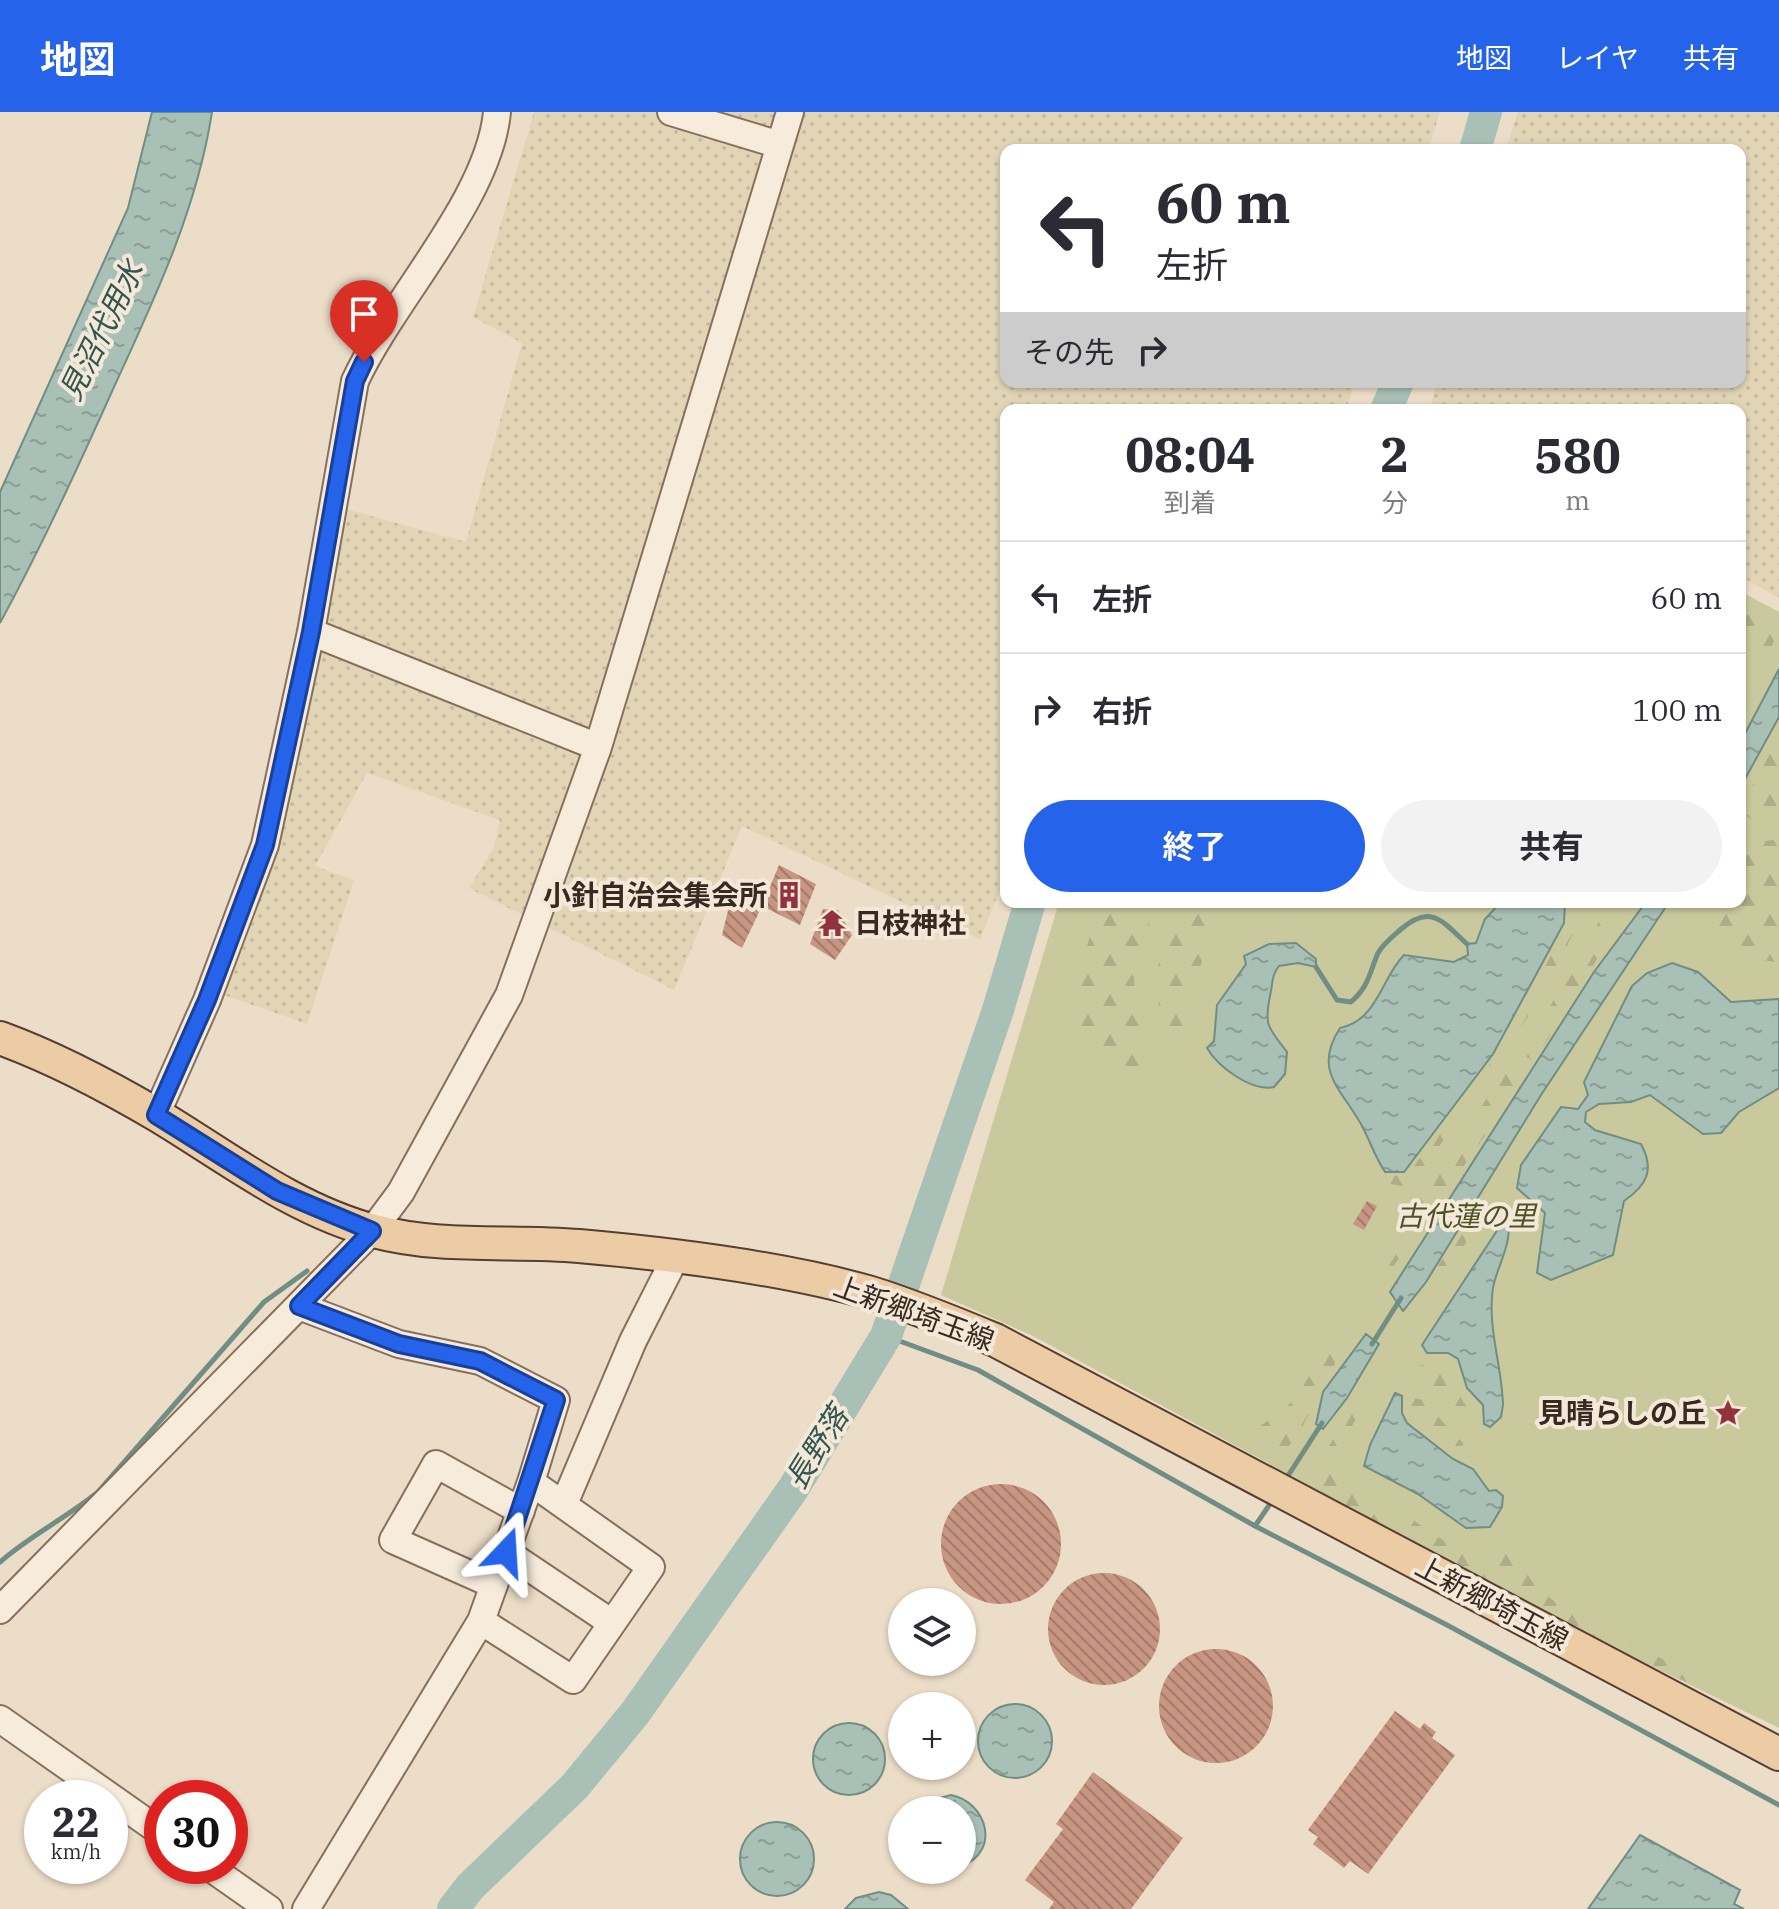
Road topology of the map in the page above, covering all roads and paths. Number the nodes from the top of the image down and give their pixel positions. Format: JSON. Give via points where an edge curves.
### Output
{"nodes":[{"id":1,"x":497,"y":112,"type":"edge"},
{"id":2,"x":671,"y":112,"type":"edge"},
{"id":3,"x":790,"y":112,"type":"edge"},
{"id":4,"x":780,"y":145,"type":"junction"},
{"id":5,"x":311,"y":632,"type":"junction"},
{"id":6,"x":598,"y":747,"type":"junction"},
{"id":7,"x":0,"y":1038,"type":"edge"},
{"id":8,"x":156,"y":1115,"type":"junction"},
{"id":9,"x":372,"y":1231,"type":"junction"},
{"id":10,"x":675,"y":1258,"type":"junction"},
{"id":11,"x":299,"y":1306,"type":"junction"},
{"id":12,"x":531,"y":1482,"type":"junction"},
{"id":13,"x":564,"y":1504,"type":"junction"},
{"id":14,"x":521,"y":1511,"type":"junction"},
{"id":15,"x":506,"y":1552,"type":"junction"},
{"id":16,"x":494,"y":1585,"type":"junction"},
{"id":17,"x":0,"y":1610,"type":"edge"},
{"id":18,"x":481,"y":1621,"type":"junction"},
{"id":19,"x":612,"y":1623,"type":"junction"},
{"id":20,"x":0,"y":1719,"type":"edge"},
{"id":21,"x":1779,"y":1754,"type":"edge"},
{"id":22,"x":144,"y":1820,"type":"edge"},
{"id":23,"x":234,"y":1884,"type":"edge"},
{"id":24,"x":269,"y":1909,"type":"edge"},
{"id":25,"x":306,"y":1909,"type":"edge"}],
"edges":[{"from":1,"to":5,"type":"street","via":[[484,165],[373,343],[355,381]]},
{"from":2,"to":4,"type":"street"},
{"from":3,"to":4,"type":"street"},
{"from":4,"to":6,"type":"street"},
{"from":5,"to":6,"type":"street"},
{"from":5,"to":8,"type":"street","via":[[265,845],[207,1000]]},
{"from":6,"to":9,"type":"street","via":[[509,995],[401,1192]]},
{"from":7,"to":8,"type":"main road","name":"上新郷埼玉線","via":[[51,1056]]},
{"from":8,"to":9,"type":"main road","name":"上新郷埼玉線","via":[[277,1191]]},
{"from":9,"to":10,"type":"main road","name":"上新郷埼玉線","via":[[426,1241],[577,1246]]},
{"from":9,"to":11,"type":"street"},
{"from":10,"to":13,"type":"street","via":[[633,1341]]},
{"from":10,"to":21,"type":"main road","name":"上新郷埼玉線","via":[[870,1293],[995,1340]]},
{"from":11,"to":12,"type":"street","via":[[399,1344],[480,1361],[556,1400]]},
{"from":11,"to":17,"type":"street"},
{"from":12,"to":13,"type":"street"},
{"from":12,"to":14,"type":"street"},
{"from":13,"to":19,"type":"street","via":[[651,1567]]},
{"from":14,"to":15,"type":"street"},
{"from":14,"to":16,"type":"street","via":[[436,1464],[393,1540]]},
{"from":15,"to":16,"type":"street"},
{"from":15,"to":19,"type":"street"},
{"from":16,"to":18,"type":"street"},
{"from":18,"to":19,"type":"street","via":[[573,1680]]},
{"from":18,"to":25,"type":"street"},
{"from":20,"to":22,"type":"street"},
{"from":23,"to":24,"type":"street"}]}
